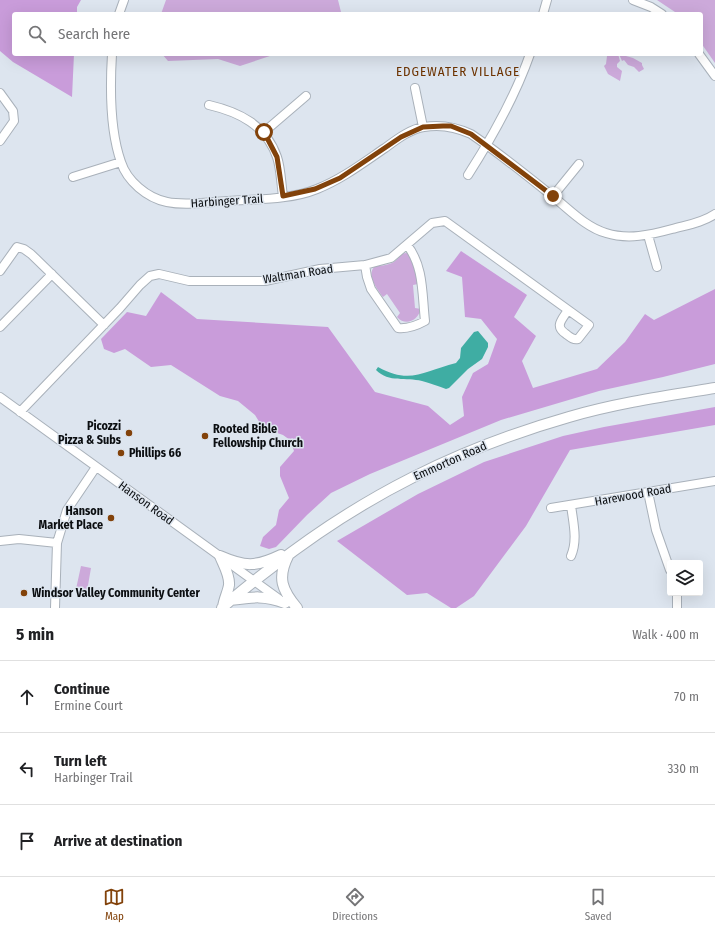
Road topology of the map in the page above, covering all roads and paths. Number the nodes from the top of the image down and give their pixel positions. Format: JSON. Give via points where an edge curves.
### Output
{"nodes":[{"id":1,"x":124,"y":0,"type":"edge"},
{"id":2,"x":547,"y":0,"type":"edge"},
{"id":3,"x":633,"y":0,"type":"edge"},
{"id":4,"x":120,"y":12,"type":"edge"},
{"id":5,"x":544,"y":12,"type":"edge"},
{"id":6,"x":659,"y":12,"type":"edge"},
{"id":7,"x":112,"y":56,"type":"edge"},
{"id":8,"x":529,"y":56,"type":"edge"},
{"id":9,"x":700,"y":56,"type":"edge"},
{"id":10,"x":715,"y":76,"type":"edge"},
{"id":11,"x":415,"y":88,"type":"dead end"},
{"id":12,"x":0,"y":93,"type":"edge"},
{"id":13,"x":306,"y":96,"type":"dead end"},
{"id":14,"x":209,"y":105,"type":"dead end"},
{"id":15,"x":423,"y":127,"type":"junction"},
{"id":16,"x":264,"y":132,"type":"junction"},
{"id":17,"x":0,"y":141,"type":"edge"},
{"id":18,"x":487,"y":145,"type":"junction"},
{"id":19,"x":121,"y":162,"type":"junction"},
{"id":20,"x":579,"y":164,"type":"dead end"},
{"id":21,"x":468,"y":175,"type":"dead end"},
{"id":22,"x":73,"y":177,"type":"dead end"},
{"id":23,"x":283,"y":196,"type":"junction"},
{"id":24,"x":553,"y":196,"type":"junction"},
{"id":25,"x":715,"y":214,"type":"edge"},
{"id":26,"x":648,"y":235,"type":"junction"},
{"id":27,"x":407,"y":245,"type":"junction"},
{"id":28,"x":365,"y":265,"type":"junction"},
{"id":29,"x":657,"y":267,"type":"dead end"},
{"id":30,"x":0,"y":271,"type":"edge"},
{"id":31,"x":52,"y":274,"type":"junction"},
{"id":32,"x":568,"y":310,"type":"dead end"},
{"id":33,"x":104,"y":325,"type":"junction"},
{"id":34,"x":0,"y":327,"type":"edge"},
{"id":35,"x":714,"y":388,"type":"edge"},
{"id":36,"x":0,"y":397,"type":"edge"},
{"id":37,"x":20,"y":412,"type":"junction"},
{"id":38,"x":96,"y":467,"type":"junction"},
{"id":39,"x":715,"y":481,"type":"edge"},
{"id":40,"x":648,"y":492,"type":"junction"},
{"id":41,"x":571,"y":505,"type":"junction"},
{"id":42,"x":551,"y":508,"type":"dead end"},
{"id":43,"x":0,"y":541,"type":"edge"},
{"id":44,"x":57,"y":543,"type":"junction"},
{"id":45,"x":293,"y":551,"type":"junction"},
{"id":46,"x":220,"y":556,"type":"junction"},
{"id":47,"x":571,"y":556,"type":"dead end"},
{"id":48,"x":667,"y":561,"type":"edge"},
{"id":49,"x":254,"y":581,"type":"junction"},
{"id":50,"x":677,"y":596,"type":"edge"},
{"id":51,"x":231,"y":600,"type":"junction"},
{"id":52,"x":288,"y":606,"type":"edge"},
{"id":53,"x":222,"y":607,"type":"edge"},
{"id":54,"x":55,"y":608,"type":"edge"},
{"id":55,"x":297,"y":608,"type":"edge"},
{"id":56,"x":677,"y":608,"type":"edge"}],
"edges":[{"from":1,"to":4,"type":"street"},
{"from":2,"to":5,"type":"street"},
{"from":3,"to":6,"type":"street"},
{"from":7,"to":19,"type":"street","name":"Harbinger Trail","via":[[115,139]]},
{"from":8,"to":18,"type":"street","via":[[512,100]]},
{"from":9,"to":10,"type":"street"},
{"from":11,"to":15,"type":"street"},
{"from":12,"to":17,"type":"street","via":[[13,111],[14,121]]},
{"from":13,"to":16,"type":"street"},
{"from":14,"to":16,"type":"street","via":[[244,116]]},
{"from":15,"to":18,"type":"street","name":"Harbinger Trail","via":[[451,126],[471,134]]},
{"from":15,"to":23,"type":"street","name":"Harbinger Trail","via":[[401,137],[328,184],[303,193]]},
{"from":16,"to":23,"type":"street","via":[[277,157]]},
{"from":18,"to":21,"type":"street"},
{"from":18,"to":24,"type":"street","name":"Harbinger Trail"},
{"from":19,"to":22,"type":"street"},
{"from":19,"to":23,"type":"street","name":"Harbinger Trail","via":[[138,187],[167,202]]},
{"from":20,"to":24,"type":"street"},
{"from":24,"to":26,"type":"street","name":"Harbinger Trail","via":[[576,216],[605,233],[619,236]]},
{"from":25,"to":26,"type":"street","name":"Harbinger Trail","via":[[705,220]]},
{"from":26,"to":29,"type":"street"},
{"from":27,"to":28,"type":"street","name":"Waltman Road","via":[[390,258]]},
{"from":27,"to":28,"type":"street","via":[[420,269],[425,321],[417,325],[406,329],[398,328],[371,289]]},
{"from":27,"to":32,"type":"street","name":"Waltman Road","via":[[432,223],[445,221]]},
{"from":28,"to":33,"type":"street","name":"Waltman Road","via":[[320,269],[265,280],[189,281],[155,274],[145,280]]},
{"from":30,"to":31,"type":"street","via":[[17,247],[31,254]]},
{"from":31,"to":33,"type":"street"},
{"from":31,"to":34,"type":"street"},
{"from":33,"to":37,"type":"street","name":"Waltman Road"},
{"from":35,"to":45,"type":"main road","name":"Emmorton Road","via":[[594,410],[529,429],[452,458],[348,513]]},
{"from":36,"to":37,"type":"street","name":"Hanson Road"},
{"from":37,"to":38,"type":"street","name":"Hanson Road"},
{"from":38,"to":44,"type":"street","via":[[67,510]]},
{"from":38,"to":46,"type":"street","name":"Hanson Road"},
{"from":39,"to":40,"type":"street","name":"Harewood Road"},
{"from":40,"to":41,"type":"street","name":"Harewood Road"},
{"from":40,"to":48,"type":"street","via":[[656,530]]},
{"from":41,"to":42,"type":"street","name":"Harewood Road"},
{"from":41,"to":47,"type":"street","via":[[575,538],[575,548]]},
{"from":43,"to":44,"type":"street","via":[[20,539]]},
{"from":44,"to":54,"type":"street"},
{"from":45,"to":46,"type":"main road","via":[[272,560],[252,564],[235,562]]},
{"from":45,"to":49,"type":"main road","name":"Emmorton Road"},
{"from":45,"to":55,"type":"main road","via":[[284,563],[281,578],[284,590]]},
{"from":46,"to":49,"type":"street","name":"Hanson Road"},
{"from":46,"to":53,"type":"main road","via":[[229,581]]},
{"from":49,"to":51,"type":"main road","name":"Emmorton Road"},
{"from":49,"to":52,"type":"street","name":"Hanson Road"},
{"from":50,"to":56,"type":"street"},
{"from":51,"to":52,"type":"main road","via":[[261,597],[274,599]]},
{"from":51,"to":53,"type":"main road","name":"Emmorton Road"}]}
